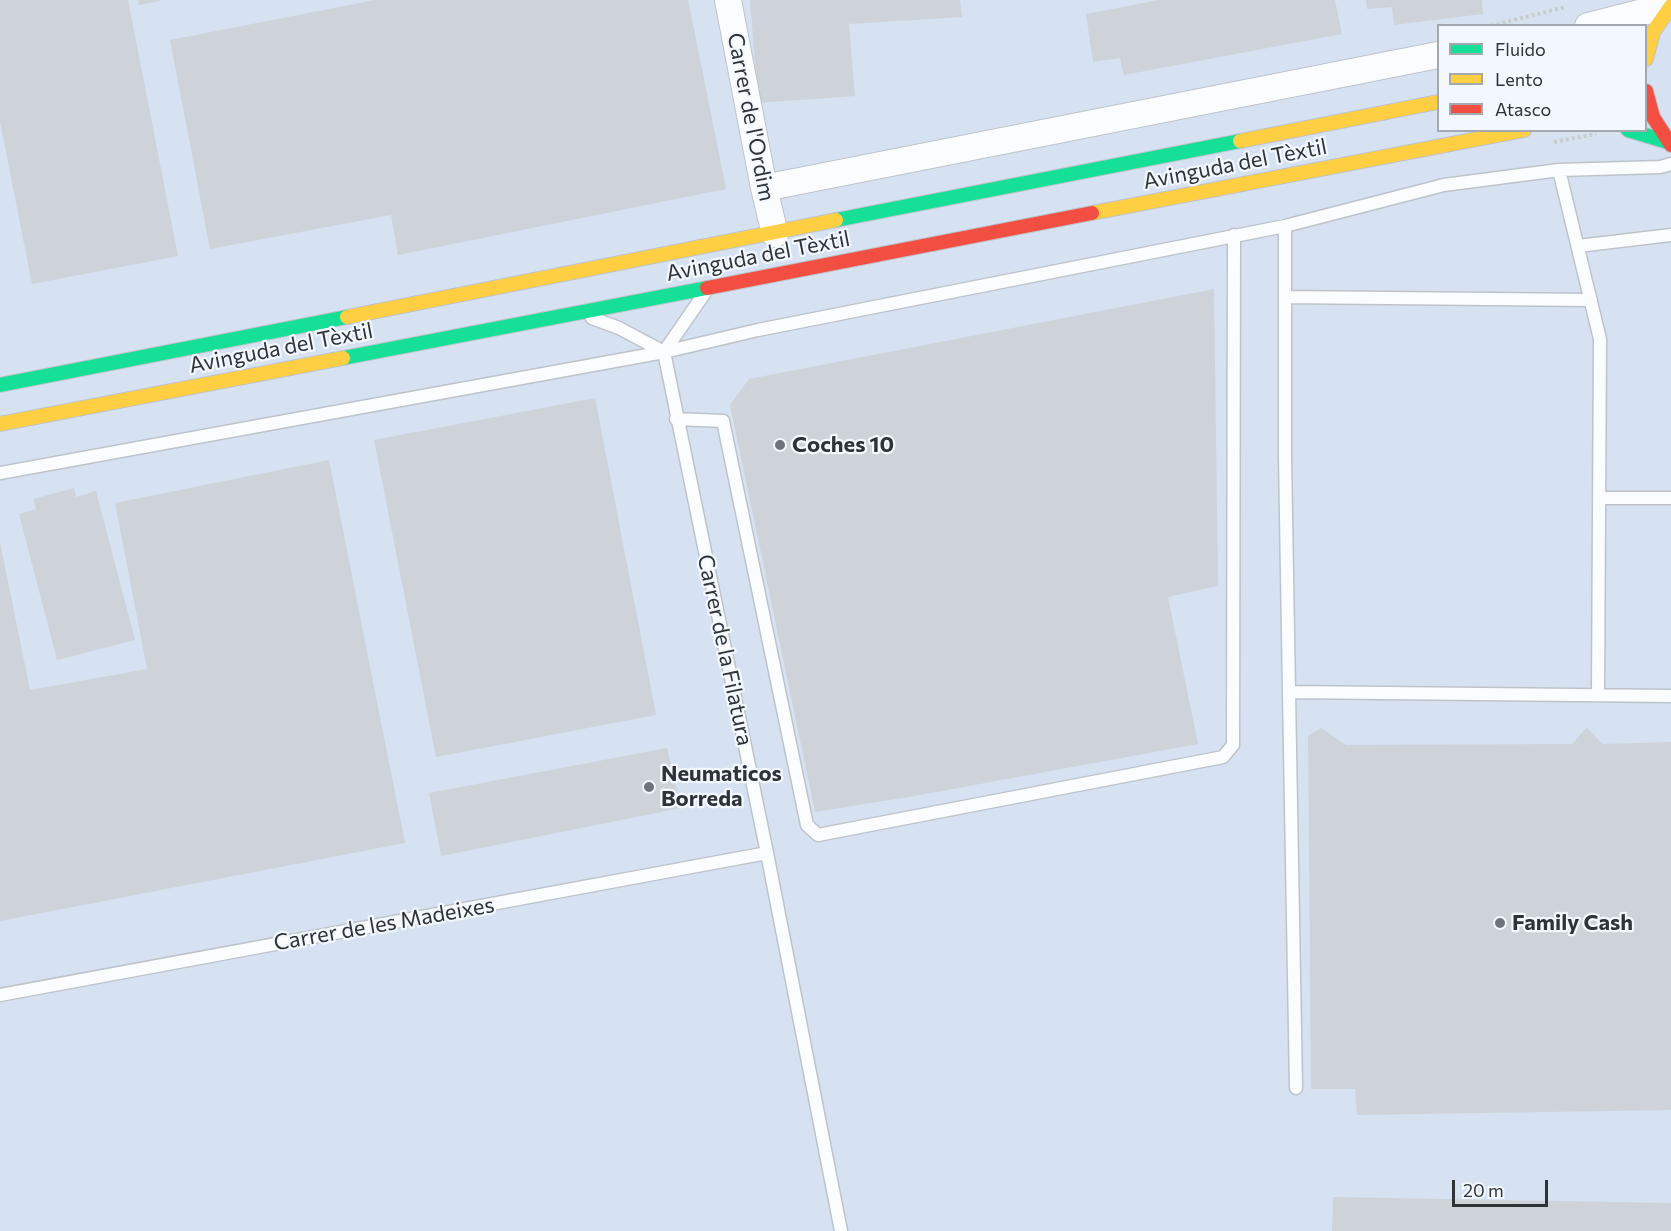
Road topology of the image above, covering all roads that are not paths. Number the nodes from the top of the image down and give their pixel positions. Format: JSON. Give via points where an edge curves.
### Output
{"nodes":[{"id":1,"x":728,"y":0,"type":"edge"},
{"id":2,"x":1671,"y":5,"type":"edge"},
{"id":3,"x":1596,"y":24,"type":"edge"},
{"id":4,"x":1649,"y":34,"type":"edge"},
{"id":5,"x":1647,"y":51,"type":"edge"},
{"id":6,"x":1437,"y":55,"type":"edge"},
{"id":7,"x":1647,"y":95,"type":"edge"},
{"id":8,"x":1437,"y":102,"type":"edge"},
{"id":9,"x":1514,"y":132,"type":"edge"},
{"id":10,"x":1634,"y":132,"type":"edge"},
{"id":11,"x":1670,"y":143,"type":"edge"},
{"id":12,"x":1671,"y":164,"type":"edge"},
{"id":13,"x":1559,"y":170,"type":"junction"},
{"id":14,"x":764,"y":188,"type":"junction"},
{"id":15,"x":1285,"y":226,"type":"junction"},
{"id":16,"x":775,"y":234,"type":"junction"},
{"id":17,"x":1234,"y":235,"type":"junction"},
{"id":18,"x":1671,"y":235,"type":"edge"},
{"id":19,"x":1578,"y":246,"type":"junction"},
{"id":20,"x":709,"y":287,"type":"junction"},
{"id":21,"x":1286,"y":297,"type":"junction"},
{"id":22,"x":1591,"y":300,"type":"junction"},
{"id":23,"x":574,"y":312,"type":"junction"},
{"id":24,"x":664,"y":352,"type":"junction"},
{"id":25,"x":0,"y":385,"type":"edge"},
{"id":26,"x":676,"y":419,"type":"junction"},
{"id":27,"x":0,"y":424,"type":"edge"},
{"id":28,"x":0,"y":473,"type":"edge"},
{"id":29,"x":1599,"y":498,"type":"junction"},
{"id":30,"x":1671,"y":498,"type":"edge"},
{"id":31,"x":1289,"y":692,"type":"junction"},
{"id":32,"x":1598,"y":694,"type":"junction"},
{"id":33,"x":1671,"y":696,"type":"edge"},
{"id":34,"x":767,"y":853,"type":"junction"},
{"id":35,"x":0,"y":995,"type":"edge"},
{"id":36,"x":1296,"y":1088,"type":"dead end"},
{"id":37,"x":841,"y":1231,"type":"edge"}],
"edges":[{"from":1,"to":14,"type":"street","name":"Carrer de l'Ordim"},
{"from":2,"to":3,"type":"street"},
{"from":2,"to":4,"type":"street"},
{"from":4,"to":5,"type":"street"},
{"from":6,"to":14,"type":"street"},
{"from":7,"to":11,"type":"street","via":[[1653,117]]},
{"from":8,"to":16,"type":"street","name":"Avinguda del Tèxtil"},
{"from":9,"to":20,"type":"street","name":"Avinguda del Tèxtil"},
{"from":10,"to":11,"type":"street"},
{"from":12,"to":13,"type":"lane"},
{"from":13,"to":15,"type":"lane","via":[[1444,185]]},
{"from":13,"to":19,"type":"lane"},
{"from":14,"to":16,"type":"street","name":"Carrer de l'Ordim"},
{"from":15,"to":17,"type":"lane"},
{"from":15,"to":21,"type":"lane"},
{"from":16,"to":25,"type":"street","name":"Avinguda del Tèxtil"},
{"from":17,"to":24,"type":"lane"},
{"from":17,"to":26,"type":"lane","via":[[1233,745],[1223,757],[818,835],[807,825],[723,421]]},
{"from":18,"to":19,"type":"lane"},
{"from":19,"to":22,"type":"lane"},
{"from":20,"to":23,"type":"street","name":"Avinguda del Tèxtil"},
{"from":20,"to":24,"type":"lane"},
{"from":21,"to":22,"type":"lane"},
{"from":21,"to":31,"type":"lane"},
{"from":22,"to":29,"type":"lane","via":[[1600,339]]},
{"from":23,"to":24,"type":"lane","via":[[619,328]]},
{"from":23,"to":27,"type":"street","name":"Avinguda del Tèxtil"},
{"from":24,"to":26,"type":"lane","name":"Carrer de la Filatura"},
{"from":24,"to":28,"type":"lane"},
{"from":26,"to":34,"type":"lane","name":"Carrer de la Filatura"},
{"from":29,"to":30,"type":"lane"},
{"from":29,"to":32,"type":"lane"},
{"from":31,"to":32,"type":"lane"},
{"from":31,"to":36,"type":"lane"},
{"from":32,"to":33,"type":"lane"},
{"from":34,"to":35,"type":"lane","name":"Carrer de les Madeixes"},
{"from":34,"to":37,"type":"lane","name":"Carrer de la Filatura"}]}
